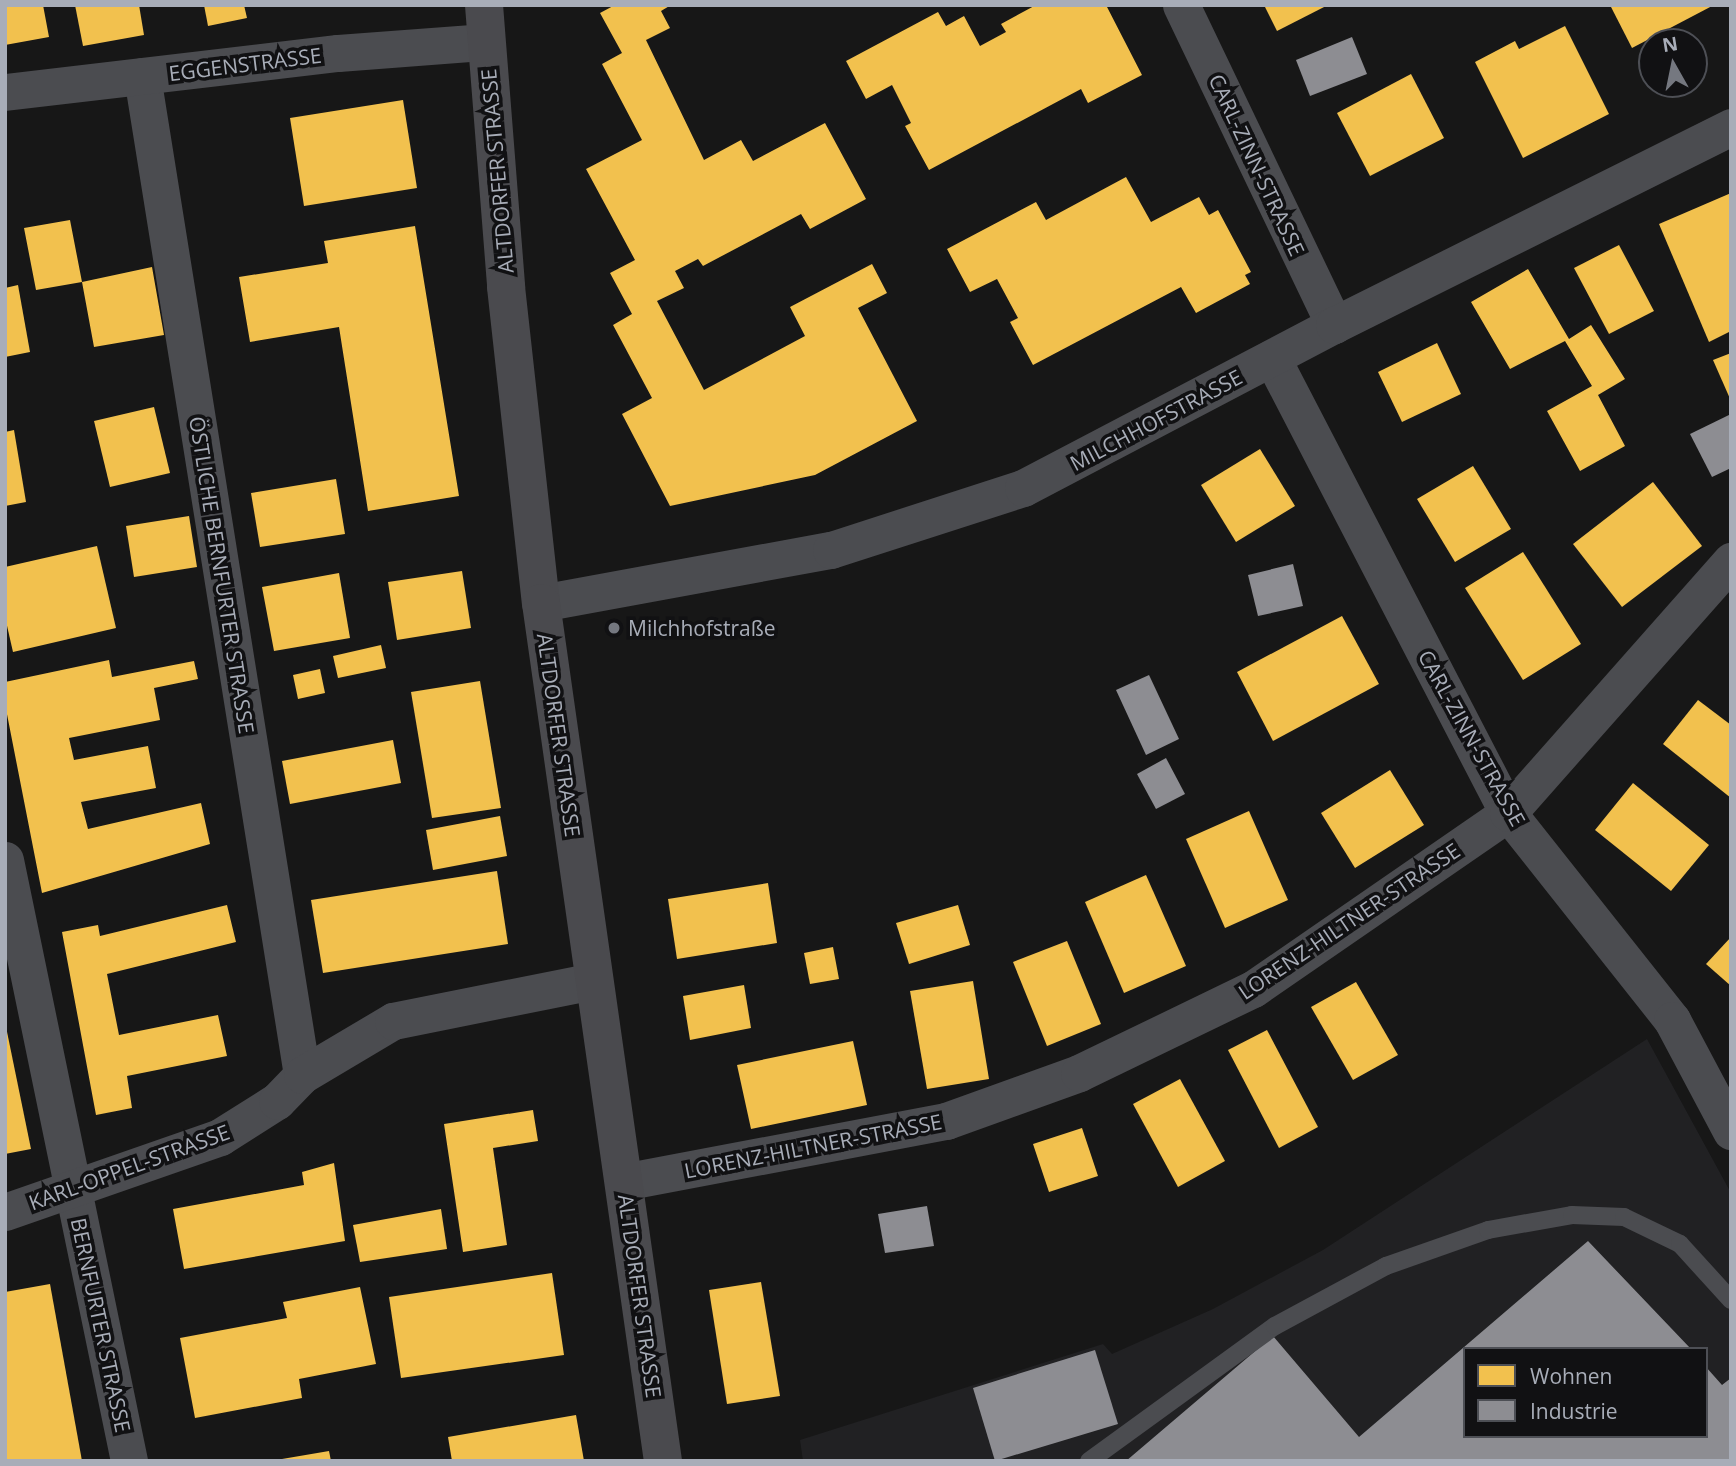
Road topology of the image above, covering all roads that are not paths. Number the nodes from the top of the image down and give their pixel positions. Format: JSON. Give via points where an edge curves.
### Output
{"nodes":[{"id":1,"x":1181,"y":5,"type":"edge"},
{"id":2,"x":485,"y":24,"type":"edge"},
{"id":3,"x":142,"y":76,"type":"junction"},
{"id":4,"x":5,"y":92,"type":"edge"},
{"id":5,"x":1731,"y":127,"type":"edge"},
{"id":6,"x":1334,"y":325,"type":"junction"},
{"id":7,"x":1272,"y":358,"type":"junction"},
{"id":8,"x":1731,"y":561,"type":"edge"},
{"id":9,"x":541,"y":603,"type":"junction"},
{"id":10,"x":1508,"y":813,"type":"junction"},
{"id":11,"x":5,"y":860,"type":"edge"},
{"id":12,"x":594,"y":981,"type":"junction"},
{"id":13,"x":302,"y":1075,"type":"junction"},
{"id":14,"x":1731,"y":1131,"type":"edge"},
{"id":15,"x":623,"y":1182,"type":"junction"},
{"id":16,"x":72,"y":1189,"type":"junction"},
{"id":17,"x":5,"y":1212,"type":"edge"},
{"id":18,"x":1731,"y":1300,"type":"edge"},
{"id":19,"x":130,"y":1461,"type":"edge"},
{"id":20,"x":663,"y":1461,"type":"edge"},
{"id":21,"x":1089,"y":1461,"type":"edge"}],
"edges":[{"from":1,"to":6,"type":"street","name":"CARL-ZINN-STRASSE"},
{"from":2,"to":3,"type":"street","name":"EGGENSTRASSE"},
{"from":2,"to":9,"type":"main road","name":"ALTDORFER STRASSE","via":[[511,337]]},
{"from":3,"to":4,"type":"street","name":"EGGENSTRASSE"},
{"from":3,"to":13,"type":"street","name":"ÖSTLICHE BERNFURTER STRASSE"},
{"from":5,"to":6,"type":"street","name":"MILCHHOFSTRASSE"},
{"from":6,"to":7,"type":"street","name":"MILCHHOFSTRASSE"},
{"from":7,"to":9,"type":"street","name":"MILCHHOFSTRASSE","via":[[1023,488],[936,519],[745,569]]},
{"from":7,"to":10,"type":"street","name":"CARL-ZINN-STRASSE"},
{"from":8,"to":10,"type":"street","name":"LORENZ-HILTNER-STRASSE"},
{"from":9,"to":12,"type":"main road","name":"ALTDORFER STRASSE"},
{"from":10,"to":14,"type":"street","name":"CARL-ZINN-STRASSE","via":[[1672,1020]]},
{"from":10,"to":15,"type":"street","name":"LORENZ-HILTNER-STRASSE","via":[[1253,989],[1079,1073],[896,1134]]},
{"from":11,"to":16,"type":"street","name":"BERNFURTER STRASSE"},
{"from":12,"to":13,"type":"street","name":"KARL-OPPEL-STRASSE","via":[[393,1021]]},
{"from":12,"to":15,"type":"main road","name":"ALTDORFER STRASSE"},
{"from":13,"to":16,"type":"street","name":"KARL-OPPEL-STRASSE","via":[[276,1101],[220,1138]]},
{"from":15,"to":20,"type":"main road","name":"ALTDORFER STRASSE"},
{"from":16,"to":17,"type":"street","name":"KARL-OPPEL-STRASSE"},
{"from":16,"to":19,"type":"street","name":"BERNFURTER STRASSE"},
{"from":18,"to":21,"type":"lane","via":[[1680,1244],[1624,1217],[1572,1215],[1488,1230],[1386,1266],[1275,1326]]}]}
